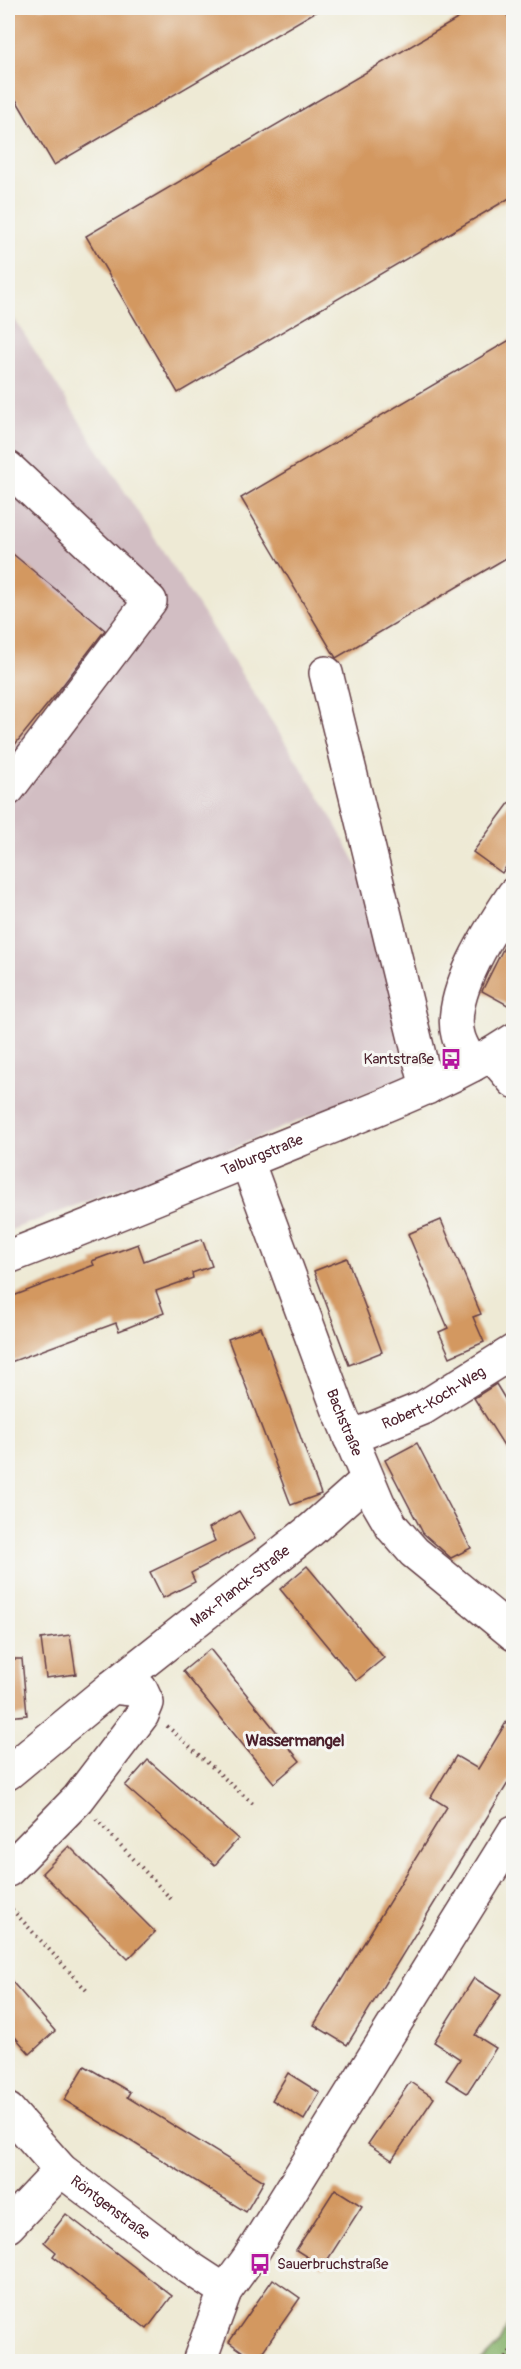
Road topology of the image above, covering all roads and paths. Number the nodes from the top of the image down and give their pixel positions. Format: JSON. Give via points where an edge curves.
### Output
{"nodes":[{"id":1,"x":8,"y":468,"type":"edge"},
{"id":2,"x":326,"y":674,"type":"dead end"},
{"id":3,"x":8,"y":789,"type":"edge"},
{"id":4,"x":513,"y":894,"type":"edge"},
{"id":5,"x":492,"y":1053,"type":"edge"},
{"id":6,"x":513,"y":1081,"type":"edge"},
{"id":7,"x":427,"y":1088,"type":"junction"},
{"id":8,"x":247,"y":1161,"type":"junction"},
{"id":9,"x":8,"y":1257,"type":"edge"},
{"id":10,"x":513,"y":1351,"type":"edge"},
{"id":11,"x":350,"y":1438,"type":"junction"},
{"id":12,"x":367,"y":1480,"type":"junction"},
{"id":13,"x":513,"y":1634,"type":"edge"},
{"id":14,"x":112,"y":1687,"type":"junction"},
{"id":15,"x":142,"y":1715,"type":"junction"},
{"id":16,"x":8,"y":1773,"type":"edge"},
{"id":17,"x":78,"y":1799,"type":"junction"},
{"id":18,"x":253,"y":1804,"type":"dead end"},
{"id":19,"x":513,"y":1832,"type":"edge"},
{"id":20,"x":8,"y":1870,"type":"edge"},
{"id":21,"x":171,"y":1899,"type":"dead end"},
{"id":22,"x":8,"y":1905,"type":"edge"},
{"id":23,"x":88,"y":1993,"type":"dead end"},
{"id":24,"x":8,"y":2110,"type":"edge"},
{"id":25,"x":61,"y":2170,"type":"junction"},
{"id":26,"x":8,"y":2226,"type":"edge"},
{"id":27,"x":225,"y":2291,"type":"junction"},
{"id":28,"x":513,"y":2347,"type":"edge"},
{"id":29,"x":199,"y":2361,"type":"edge"},
{"id":30,"x":502,"y":2361,"type":"edge"}],
"edges":[{"from":1,"to":3,"type":"street","via":[[150,602]]},
{"from":2,"to":7,"type":"street"},
{"from":4,"to":5,"type":"street","via":[[470,968],[458,1004],[458,1035]]},
{"from":5,"to":6,"type":"street"},
{"from":5,"to":7,"type":"street","name":"Talburgstraße"},
{"from":7,"to":8,"type":"street","name":"Talburgstraße"},
{"from":8,"to":9,"type":"street","name":"Talburgstraße"},
{"from":8,"to":11,"type":"street","name":"Bachstraße"},
{"from":10,"to":11,"type":"street","name":"Robert-Koch-Weg","via":[[423,1408]]},
{"from":11,"to":12,"type":"street","name":"Bachstraße"},
{"from":12,"to":13,"type":"street","name":"Bachstraße","via":[[392,1527],[414,1551]]},
{"from":12,"to":14,"type":"street","name":"Max-Planck-Straße","via":[[311,1530]]},
{"from":14,"to":15,"type":"street","via":[[141,1690],[147,1703]]},
{"from":14,"to":16,"type":"street","name":"Max-Planck-Straße"},
{"from":15,"to":17,"type":"street"},
{"from":15,"to":18,"type":"path","via":[[160,1719]]},
{"from":17,"to":20,"type":"street"},
{"from":17,"to":21,"type":"path"},
{"from":19,"to":27,"type":"street"},
{"from":22,"to":23,"type":"path"},
{"from":24,"to":25,"type":"street","name":"Röntgenstraße"},
{"from":25,"to":26,"type":"street"},
{"from":25,"to":27,"type":"street","name":"Röntgenstraße"},
{"from":27,"to":29,"type":"street"},
{"from":28,"to":30,"type":"path"}]}
